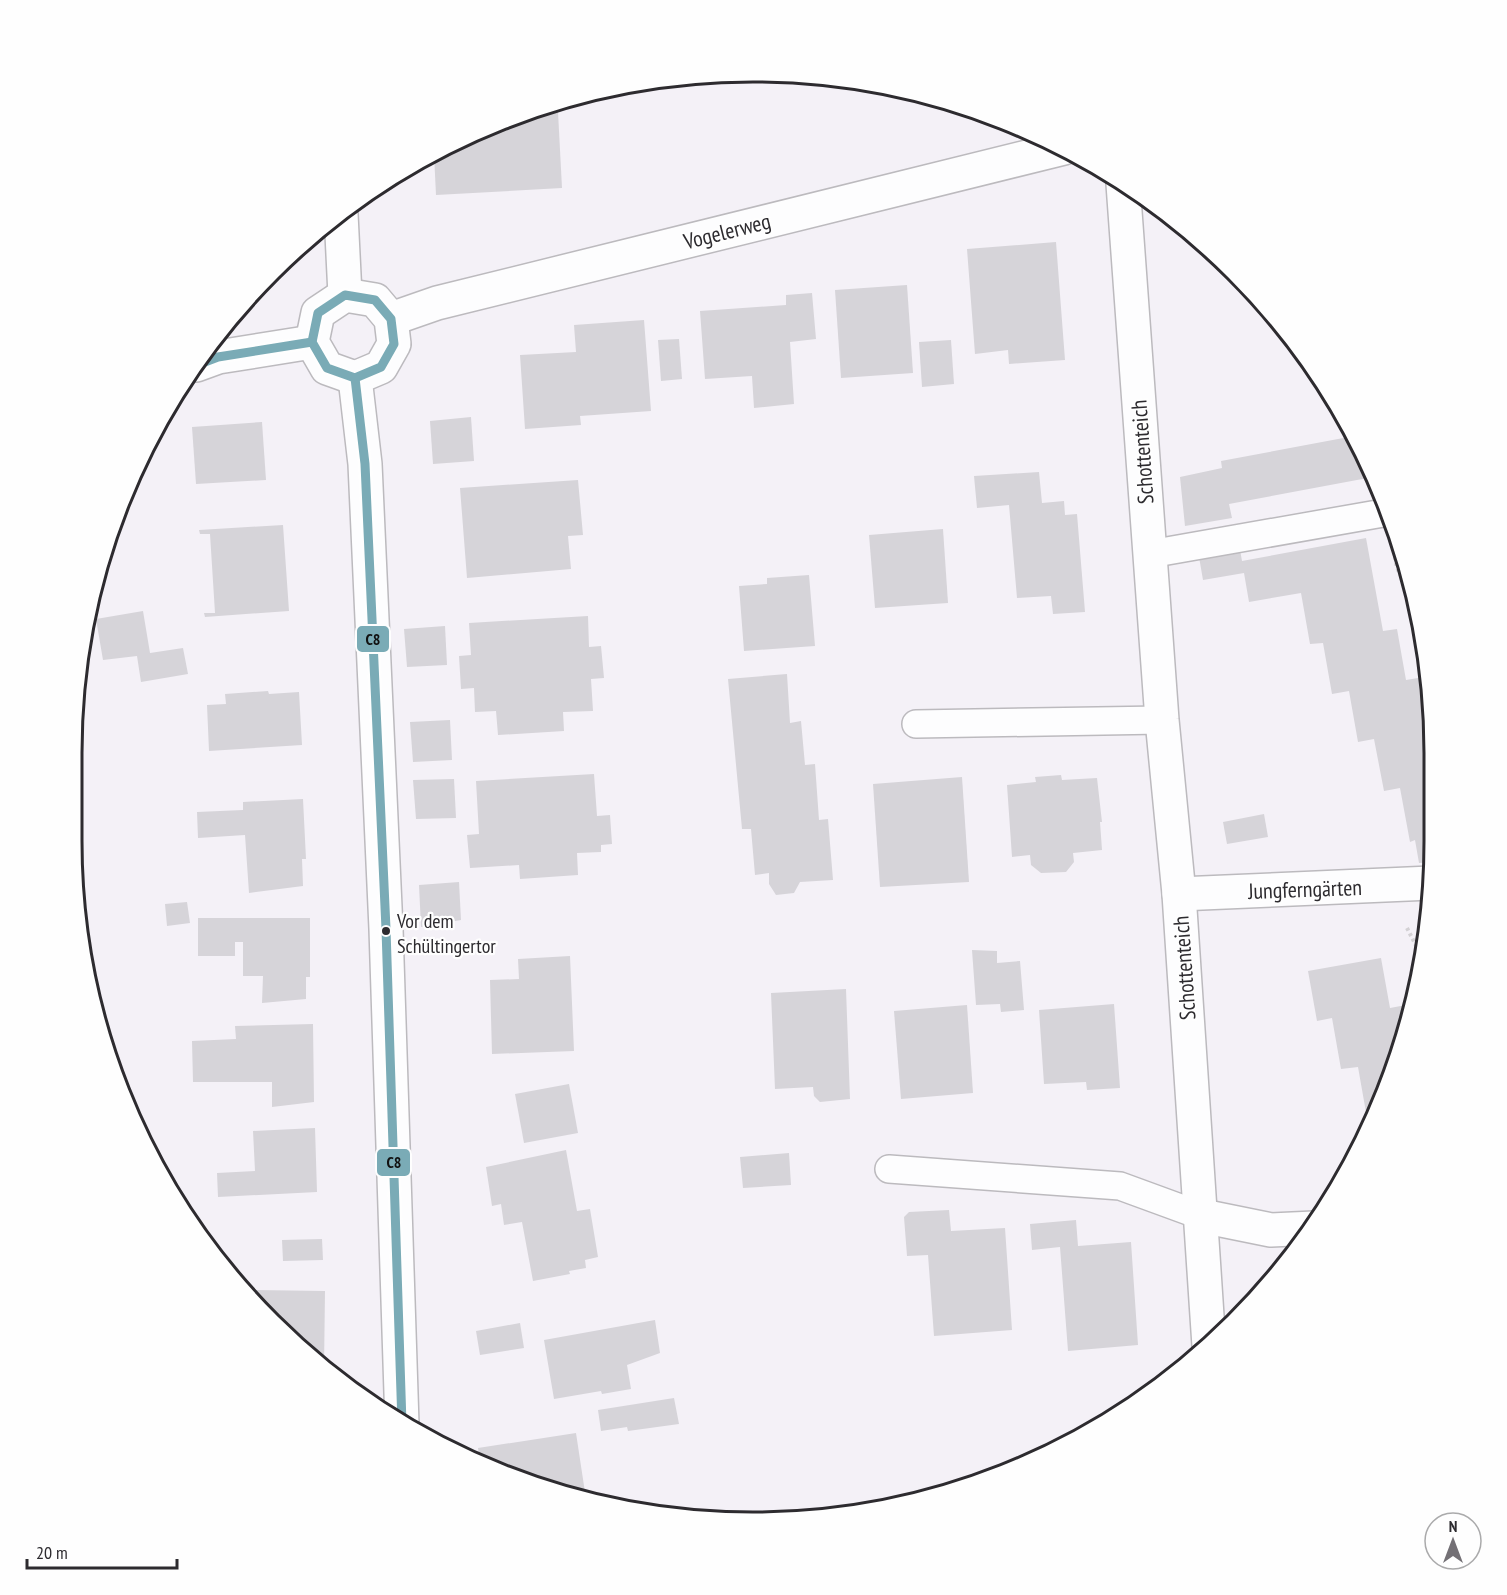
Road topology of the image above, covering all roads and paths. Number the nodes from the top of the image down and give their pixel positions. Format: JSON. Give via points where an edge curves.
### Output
{"nodes":[{"id":1,"x":1049,"y":152,"type":"edge"},
{"id":2,"x":1124,"y":195,"type":"edge"},
{"id":3,"x":341,"y":224,"type":"edge"},
{"id":4,"x":345,"y":295,"type":"junction"},
{"id":5,"x":391,"y":319,"type":"junction"},
{"id":6,"x":312,"y":342,"type":"junction"},
{"id":7,"x":211,"y":360,"type":"edge"},
{"id":8,"x":355,"y":378,"type":"junction"},
{"id":9,"x":1379,"y":513,"type":"edge"},
{"id":10,"x":1150,"y":555,"type":"junction"},
{"id":11,"x":1395,"y":558,"type":"edge"},
{"id":12,"x":1400,"y":574,"type":"edge"},
{"id":13,"x":1162,"y":720,"type":"junction"},
{"id":14,"x":916,"y":724,"type":"dead end"},
{"id":15,"x":1423,"y":883,"type":"edge"},
{"id":16,"x":1179,"y":894,"type":"junction"},
{"id":17,"x":889,"y":1169,"type":"dead end"},
{"id":18,"x":1202,"y":1216,"type":"junction"},
{"id":19,"x":1301,"y":1228,"type":"edge"},
{"id":20,"x":1208,"y":1334,"type":"edge"},
{"id":21,"x":402,"y":1412,"type":"edge"}],
"edges":[{"from":1,"to":5,"type":"street","name":"Vogelerweg","via":[[437,303]]},
{"from":2,"to":10,"type":"street","name":"Schottenteich"},
{"from":3,"to":4,"type":"street"},
{"from":4,"to":5,"type":"street","via":[[375,300]]},
{"from":4,"to":6,"type":"street","via":[[318,313]]},
{"from":5,"to":8,"type":"street","via":[[393,344],[381,367]]},
{"from":6,"to":7,"type":"street"},
{"from":6,"to":8,"type":"street","via":[[327,369]]},
{"from":8,"to":21,"type":"street","via":[[364,464],[386,929]]},
{"from":9,"to":10,"type":"lane"},
{"from":10,"to":13,"type":"street","name":"Schottenteich"},
{"from":11,"to":12,"type":"path"},
{"from":13,"to":14,"type":"lane"},
{"from":13,"to":16,"type":"street","name":"Schottenteich"},
{"from":15,"to":16,"type":"street","name":"Jungferngärten"},
{"from":16,"to":18,"type":"street","name":"Schottenteich"},
{"from":17,"to":18,"type":"lane","via":[[1120,1186]]},
{"from":18,"to":19,"type":"street","via":[[1271,1230]]},
{"from":18,"to":20,"type":"street","name":"Schottenteich"}]}
